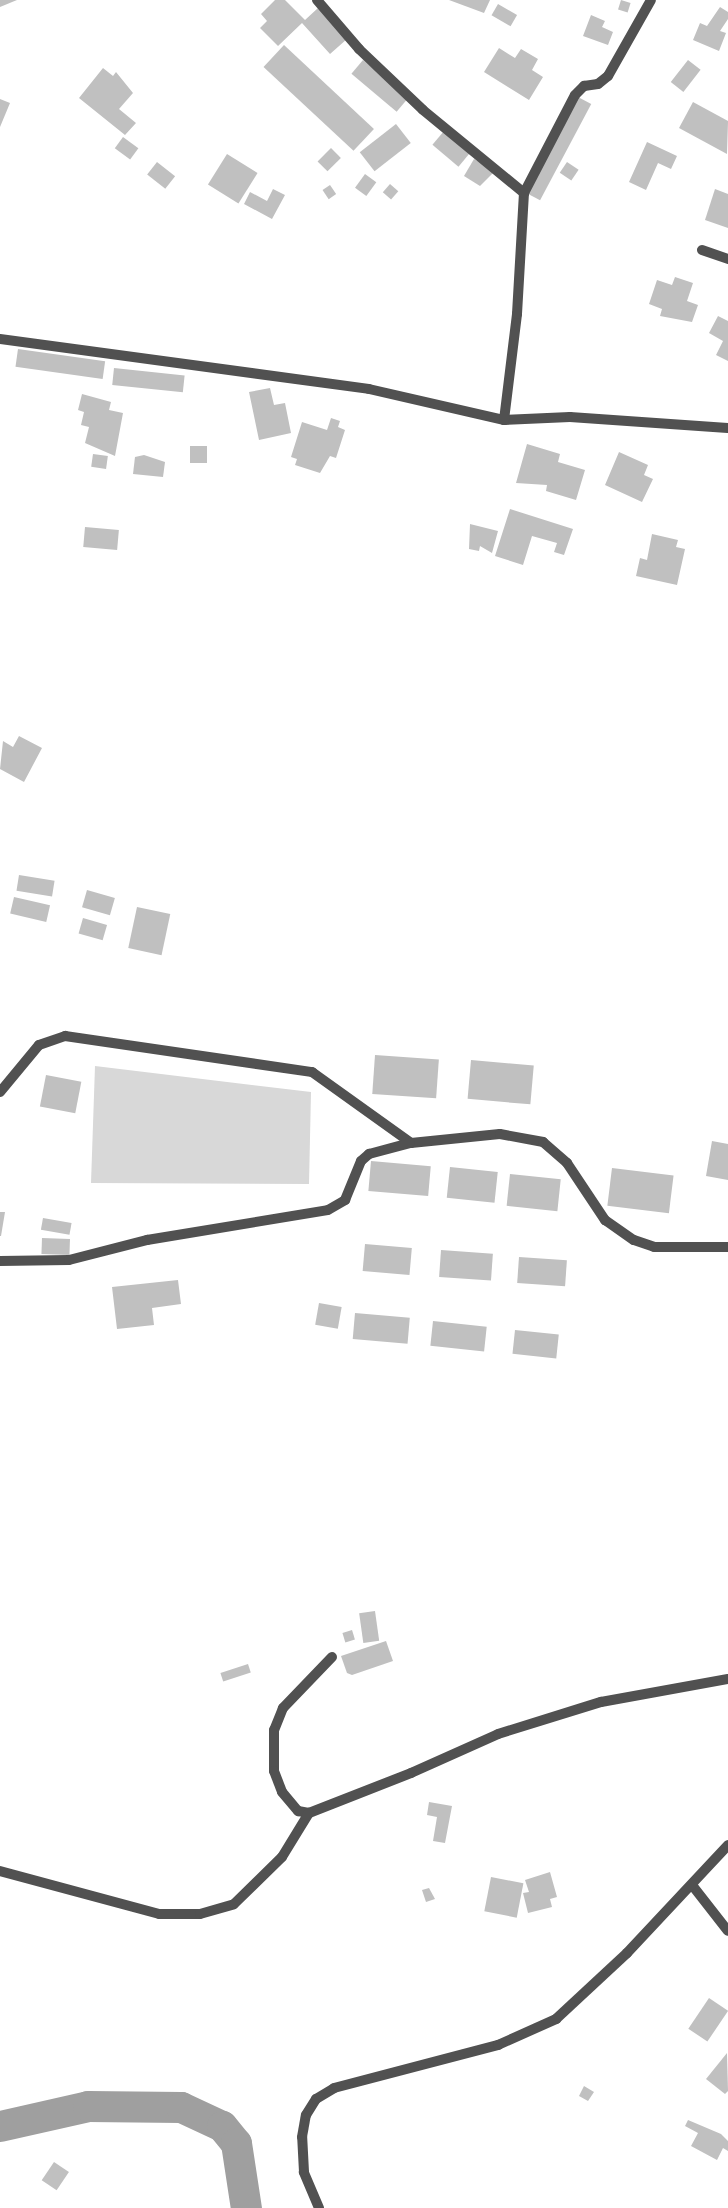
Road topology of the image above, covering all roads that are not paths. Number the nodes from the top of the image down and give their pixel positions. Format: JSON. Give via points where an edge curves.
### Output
{"nodes":[{"id":1,"x":317,"y":0,"type":"edge"},
{"id":2,"x":650,"y":0,"type":"edge"},
{"id":3,"x":524,"y":193,"type":"junction"},
{"id":4,"x":702,"y":250,"type":"dead end"},
{"id":5,"x":728,"y":259,"type":"edge"},
{"id":6,"x":0,"y":339,"type":"edge"},
{"id":7,"x":504,"y":420,"type":"junction"},
{"id":8,"x":728,"y":428,"type":"edge"},
{"id":9,"x":0,"y":1092,"type":"edge"},
{"id":10,"x":411,"y":1143,"type":"junction"},
{"id":11,"x":728,"y":1247,"type":"edge"},
{"id":12,"x":0,"y":1261,"type":"edge"},
{"id":13,"x":332,"y":1657,"type":"dead end"},
{"id":14,"x":728,"y":1679,"type":"edge"},
{"id":15,"x":309,"y":1813,"type":"junction"},
{"id":16,"x":728,"y":1845,"type":"edge"},
{"id":17,"x":0,"y":1871,"type":"edge"},
{"id":18,"x":692,"y":1885,"type":"junction"},
{"id":19,"x":728,"y":1931,"type":"edge"},
{"id":20,"x":319,"y":2208,"type":"edge"}],
"edges":[{"from":1,"to":3,"type":"street","via":[[359,49],[416,103]]},
{"from":2,"to":3,"type":"street","via":[[608,76],[598,84],[584,86],[575,96]]},
{"from":3,"to":7,"type":"street","via":[[517,314]]},
{"from":4,"to":5,"type":"street"},
{"from":6,"to":7,"type":"street","via":[[369,389]]},
{"from":7,"to":8,"type":"street","via":[[570,417]]},
{"from":9,"to":10,"type":"street","via":[[49,1038],[81,1037],[312,1072]]},
{"from":10,"to":11,"type":"street","via":[[500,1134],[544,1142],[567,1163],[617,1232],[654,1248]]},
{"from":10,"to":12,"type":"street","via":[[369,1154],[361,1160],[344,1200],[328,1210],[147,1240],[69,1260]]},
{"from":13,"to":15,"type":"street","via":[[283,1708],[274,1730],[274,1771],[282,1792],[298,1811]]},
{"from":14,"to":15,"type":"street","via":[[602,1702],[498,1734]]},
{"from":15,"to":17,"type":"street","via":[[282,1857],[234,1904],[200,1914],[159,1914]]},
{"from":16,"to":18,"type":"street"},
{"from":18,"to":19,"type":"street"},
{"from":18,"to":20,"type":"street","via":[[556,2019],[498,2045],[334,2088],[316,2099],[306,2115],[302,2137],[304,2172]]}]}
